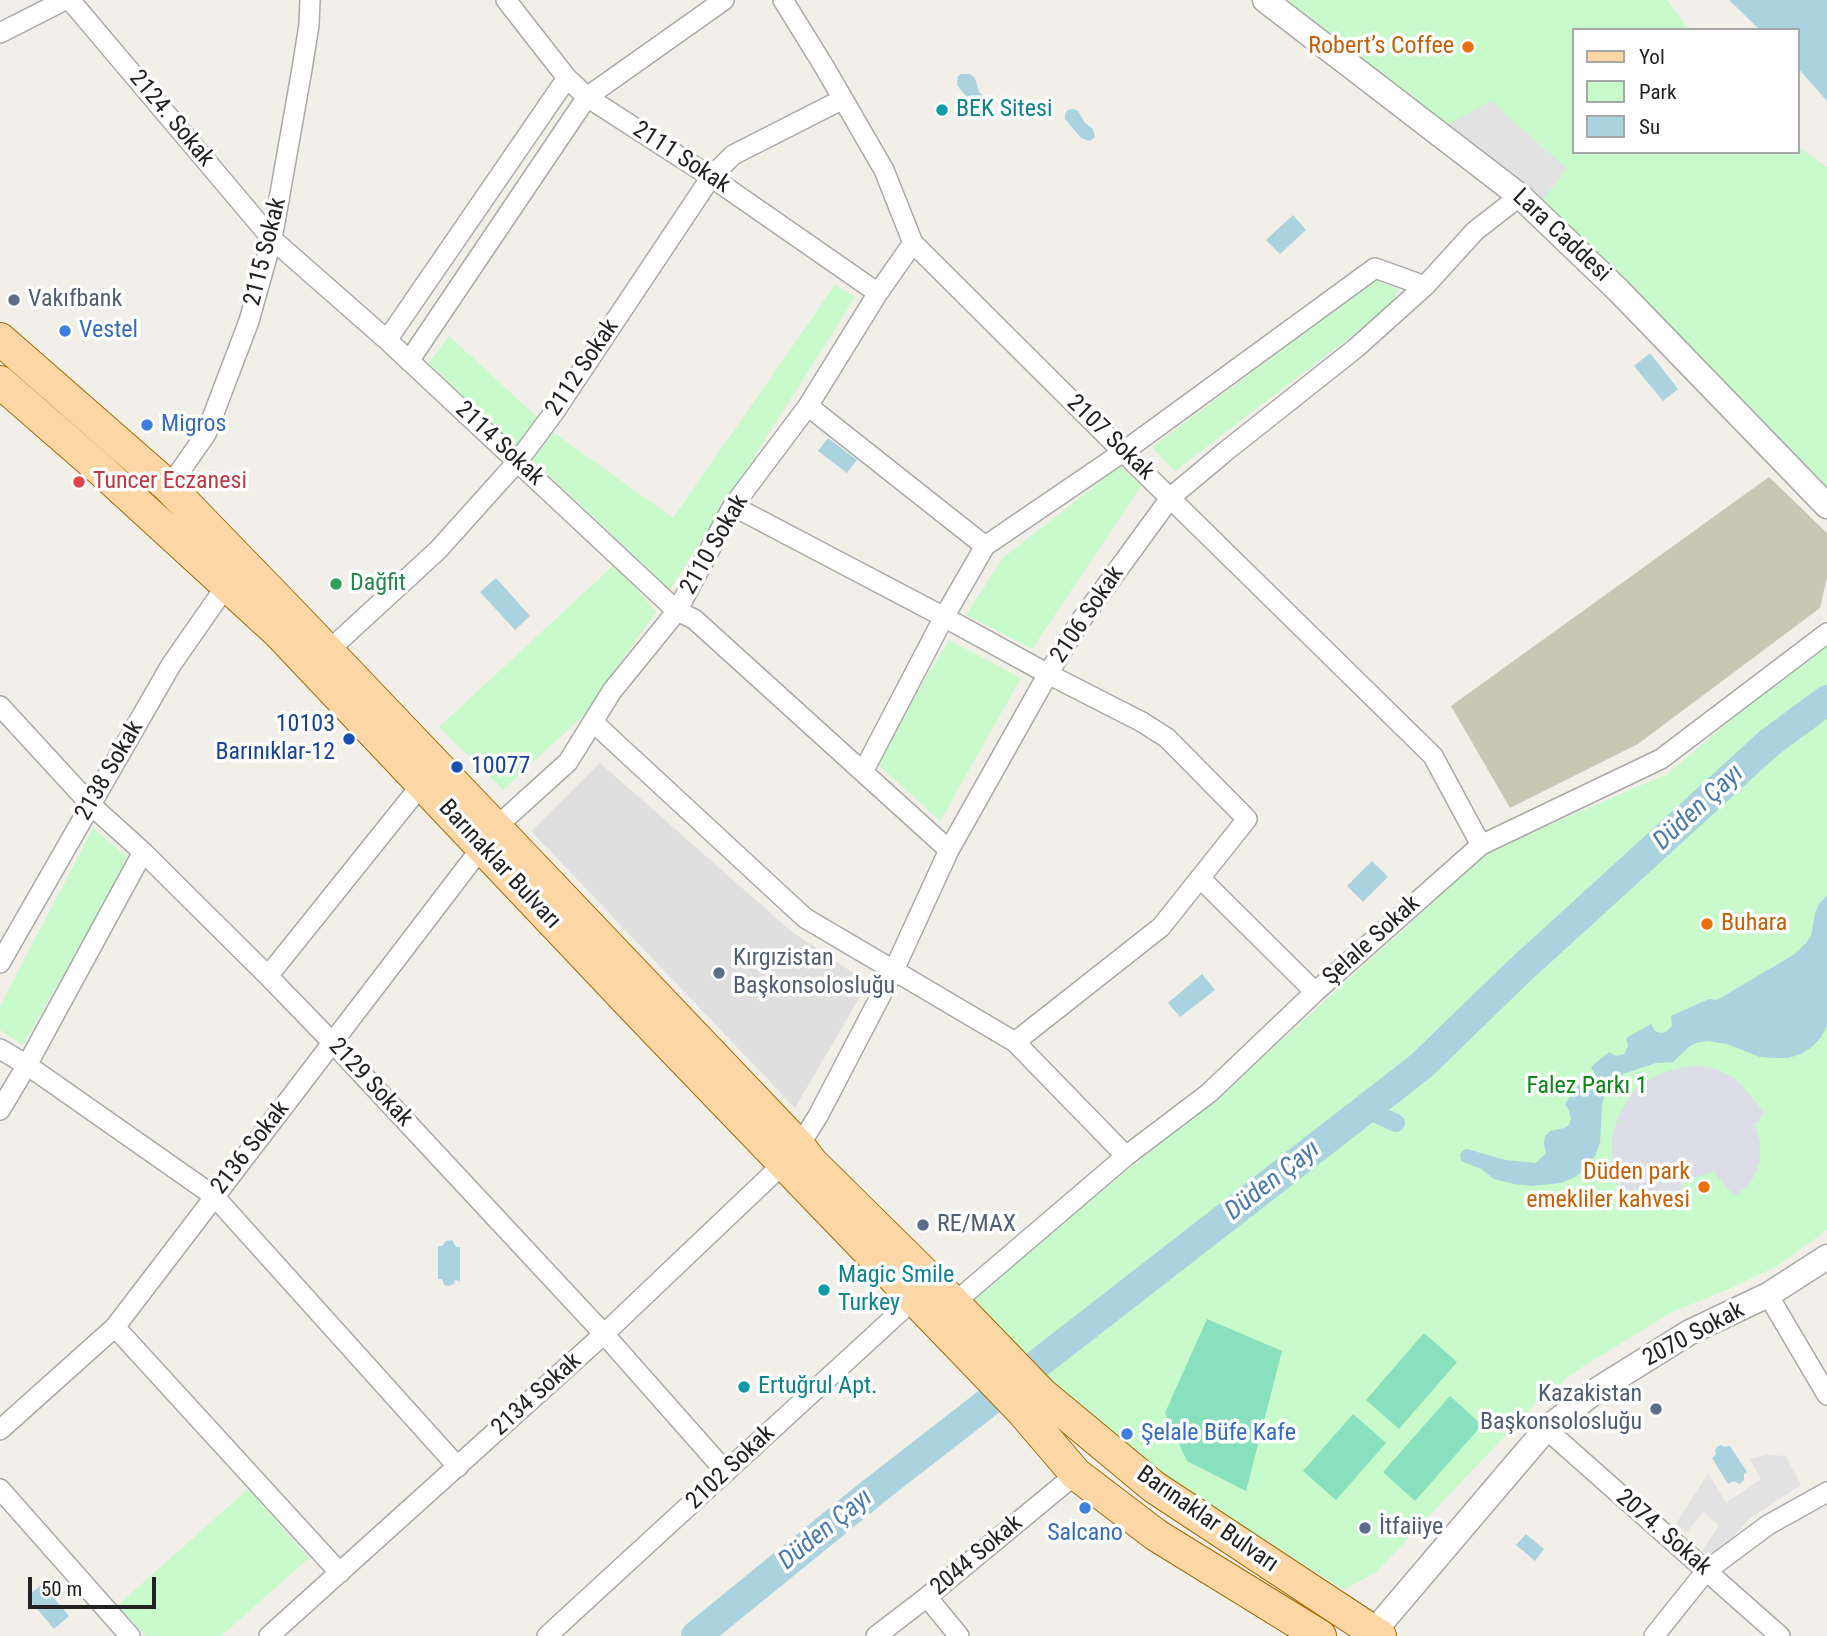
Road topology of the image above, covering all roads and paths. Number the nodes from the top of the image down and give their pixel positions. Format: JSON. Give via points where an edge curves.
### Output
{"nodes":[{"id":1,"x":67,"y":0,"type":"edge"},
{"id":2,"x":310,"y":0,"type":"edge"},
{"id":3,"x":506,"y":0,"type":"edge"},
{"id":4,"x":724,"y":0,"type":"edge"},
{"id":5,"x":783,"y":0,"type":"edge"},
{"id":6,"x":1265,"y":0,"type":"edge"},
{"id":7,"x":0,"y":33,"type":"edge"},
{"id":8,"x":567,"y":78,"type":"junction"},
{"id":9,"x":587,"y":97,"type":"junction"},
{"id":10,"x":843,"y":99,"type":"junction"},
{"id":11,"x":711,"y":177,"type":"junction"},
{"id":12,"x":1520,"y":196,"type":"junction"},
{"id":13,"x":272,"y":239,"type":"junction"},
{"id":14,"x":914,"y":243,"type":"junction"},
{"id":15,"x":1425,"y":286,"type":"junction"},
{"id":16,"x":878,"y":293,"type":"junction"},
{"id":17,"x":0,"y":339,"type":"edge"},
{"id":18,"x":387,"y":340,"type":"junction"},
{"id":19,"x":410,"y":361,"type":"junction"},
{"id":20,"x":0,"y":382,"type":"edge"},
{"id":21,"x":807,"y":406,"type":"junction"},
{"id":22,"x":1123,"y":452,"type":"junction"},
{"id":23,"x":518,"y":461,"type":"junction"},
{"id":24,"x":169,"y":486,"type":"junction"},
{"id":25,"x":1171,"y":497,"type":"junction"},
{"id":26,"x":733,"y":506,"type":"junction"},
{"id":27,"x":1827,"y":506,"type":"edge"},
{"id":28,"x":985,"y":546,"type":"junction"},
{"id":29,"x":226,"y":583,"type":"junction"},
{"id":30,"x":677,"y":611,"type":"junction"},
{"id":31,"x":944,"y":617,"type":"junction"},
{"id":32,"x":1827,"y":633,"type":"edge"},
{"id":33,"x":327,"y":652,"type":"junction"},
{"id":34,"x":1048,"y":674,"type":"junction"},
{"id":35,"x":0,"y":706,"type":"edge"},
{"id":36,"x":593,"y":722,"type":"junction"},
{"id":37,"x":863,"y":772,"type":"junction"},
{"id":38,"x":422,"y":784,"type":"junction"},
{"id":39,"x":91,"y":805,"type":"junction"},
{"id":40,"x":488,"y":838,"type":"junction"},
{"id":41,"x":1481,"y":845,"type":"junction"},
{"id":42,"x":949,"y":850,"type":"junction"},
{"id":43,"x":143,"y":852,"type":"junction"},
{"id":44,"x":1200,"y":878,"type":"junction"},
{"id":45,"x":0,"y":963,"type":"edge"},
{"id":46,"x":894,"y":970,"type":"junction"},
{"id":47,"x":268,"y":976,"type":"junction"},
{"id":48,"x":1315,"y":992,"type":"junction"},
{"id":49,"x":332,"y":1042,"type":"junction"},
{"id":50,"x":1015,"y":1042,"type":"junction"},
{"id":51,"x":0,"y":1049,"type":"edge"},
{"id":52,"x":27,"y":1065,"type":"junction"},
{"id":53,"x":0,"y":1111,"type":"edge"},
{"id":54,"x":791,"y":1155,"type":"junction"},
{"id":55,"x":1126,"y":1156,"type":"junction"},
{"id":56,"x":214,"y":1196,"type":"junction"},
{"id":57,"x":1827,"y":1257,"type":"edge"},
{"id":58,"x":1768,"y":1295,"type":"junction"},
{"id":59,"x":914,"y":1299,"type":"junction"},
{"id":60,"x":954,"y":1303,"type":"junction"},
{"id":61,"x":115,"y":1328,"type":"junction"},
{"id":62,"x":604,"y":1334,"type":"junction"},
{"id":63,"x":989,"y":1359,"type":"junction"},
{"id":64,"x":1827,"y":1395,"type":"edge"},
{"id":65,"x":1032,"y":1403,"type":"junction"},
{"id":66,"x":0,"y":1430,"type":"edge"},
{"id":67,"x":1546,"y":1430,"type":"junction"},
{"id":68,"x":458,"y":1467,"type":"junction"},
{"id":69,"x":726,"y":1472,"type":"junction"},
{"id":70,"x":1076,"y":1474,"type":"junction"},
{"id":71,"x":0,"y":1489,"type":"edge"},
{"id":72,"x":1827,"y":1492,"type":"edge"},
{"id":73,"x":1706,"y":1571,"type":"junction"},
{"id":74,"x":340,"y":1573,"type":"junction"},
{"id":75,"x":927,"y":1597,"type":"junction"},
{"id":76,"x":1375,"y":1635,"type":"edge"},
{"id":77,"x":130,"y":1636,"type":"edge"},
{"id":78,"x":269,"y":1636,"type":"edge"},
{"id":79,"x":547,"y":1636,"type":"edge"},
{"id":80,"x":876,"y":1636,"type":"edge"},
{"id":81,"x":959,"y":1636,"type":"edge"},
{"id":82,"x":1320,"y":1636,"type":"edge"},
{"id":83,"x":1654,"y":1636,"type":"edge"},
{"id":84,"x":1780,"y":1636,"type":"edge"}],
"edges":[{"from":1,"to":7,"type":"street"},
{"from":1,"to":13,"type":"street","name":"2124. Sokak"},
{"from":2,"to":13,"type":"street","name":"2115 Sokak","via":[[308,36]]},
{"from":3,"to":8,"type":"street","name":"2111 Sokak"},
{"from":4,"to":9,"type":"street"},
{"from":5,"to":10,"type":"street","name":"2107 Sokak"},
{"from":6,"to":12,"type":"street","name":"Lara Caddesi"},
{"from":8,"to":9,"type":"street","name":"2111 Sokak"},
{"from":8,"to":18,"type":"street"},
{"from":9,"to":11,"type":"street","name":"2111 Sokak"},
{"from":9,"to":19,"type":"street"},
{"from":10,"to":11,"type":"street","name":"2112 Sokak","via":[[733,155]]},
{"from":10,"to":14,"type":"street","name":"2107 Sokak","via":[[884,170]]},
{"from":11,"to":16,"type":"street","name":"2111 Sokak"},
{"from":11,"to":23,"type":"street","name":"2112 Sokak"},
{"from":12,"to":15,"type":"street","name":"2106 Sokak","via":[[1475,231]]},
{"from":12,"to":27,"type":"street","name":"Lara Caddesi"},
{"from":13,"to":18,"type":"street","name":"2124. Sokak"},
{"from":13,"to":24,"type":"street","name":"2115 Sokak","via":[[249,321],[206,434]]},
{"from":14,"to":16,"type":"street","name":"2110 Sokak"},
{"from":14,"to":22,"type":"street","name":"2107 Sokak"},
{"from":15,"to":22,"type":"street","via":[[1375,268]]},
{"from":15,"to":25,"type":"street","name":"2106 Sokak","via":[[1356,348]]},
{"from":16,"to":21,"type":"street","name":"2110 Sokak"},
{"from":17,"to":24,"type":"main road","name":"Barınaklar Bulvarı"},
{"from":18,"to":19,"type":"street","name":"2114 Sokak"},
{"from":19,"to":23,"type":"street","name":"2114 Sokak"},
{"from":20,"to":29,"type":"main road","name":"Barınaklar Bulvarı"},
{"from":21,"to":26,"type":"street","name":"2110 Sokak"},
{"from":21,"to":28,"type":"street"},
{"from":22,"to":25,"type":"street","name":"2107 Sokak"},
{"from":22,"to":28,"type":"street"},
{"from":23,"to":30,"type":"street","name":"2114 Sokak"},
{"from":23,"to":33,"type":"street","name":"2112 Sokak","via":[[438,550]]},
{"from":24,"to":33,"type":"main road","name":"Barınaklar Bulvarı"},
{"from":25,"to":34,"type":"street","name":"2106 Sokak","via":[[1079,623]]},
{"from":25,"to":41,"type":"street","name":"2107 Sokak","via":[[1433,755]]},
{"from":26,"to":30,"type":"street","name":"2110 Sokak"},
{"from":26,"to":31,"type":"street"},
{"from":28,"to":31,"type":"street"},
{"from":29,"to":38,"type":"main road","name":"Barınaklar Bulvarı"},
{"from":29,"to":39,"type":"street","name":"2138 Sokak","via":[[171,665]]},
{"from":30,"to":36,"type":"street","name":"2110 Sokak","via":[[612,691]]},
{"from":30,"to":37,"type":"street","name":"2114 Sokak","via":[[694,619]]},
{"from":31,"to":34,"type":"street"},
{"from":31,"to":37,"type":"street"},
{"from":32,"to":41,"type":"street","name":"Şelale Sokak","via":[[1661,759]]},
{"from":33,"to":40,"type":"main road","name":"Barınaklar Bulvarı"},
{"from":34,"to":42,"type":"street","name":"2106 Sokak"},
{"from":34,"to":44,"type":"street","via":[[1167,738],[1247,819]]},
{"from":35,"to":39,"type":"street","name":"2129 Sokak"},
{"from":36,"to":40,"type":"street","name":"2110 Sokak","via":[[568,762]]},
{"from":36,"to":46,"type":"street","via":[[805,918]]},
{"from":37,"to":42,"type":"street","name":"2114 Sokak"},
{"from":38,"to":40,"type":"main road","name":"Barınaklar Bulvarı"},
{"from":38,"to":47,"type":"street"},
{"from":39,"to":43,"type":"street","name":"2129 Sokak"},
{"from":39,"to":45,"type":"street","name":"2138 Sokak"},
{"from":40,"to":49,"type":"street","name":"2136 Sokak"},
{"from":40,"to":54,"type":"main road","name":"Barınaklar Bulvarı"},
{"from":41,"to":48,"type":"street","name":"Şelale Sokak"},
{"from":42,"to":46,"type":"street","name":"2106 Sokak"},
{"from":43,"to":47,"type":"street","name":"2129 Sokak"},
{"from":43,"to":52,"type":"street"},
{"from":44,"to":48,"type":"street"},
{"from":44,"to":50,"type":"street","via":[[1161,927]]},
{"from":46,"to":50,"type":"street"},
{"from":46,"to":54,"type":"street","name":"2106 Sokak","via":[[818,1116]]},
{"from":47,"to":49,"type":"street","name":"2129 Sokak"},
{"from":48,"to":55,"type":"street","name":"Şelale Sokak","via":[[1209,1093]]},
{"from":49,"to":56,"type":"street","name":"2136 Sokak"},
{"from":49,"to":62,"type":"street","name":"2129 Sokak"},
{"from":50,"to":55,"type":"street"},
{"from":51,"to":52,"type":"street"},
{"from":52,"to":53,"type":"street"},
{"from":52,"to":56,"type":"street"},
{"from":54,"to":59,"type":"main road","name":"Barınaklar Bulvarı"},
{"from":54,"to":60,"type":"main road","via":[[812,1163]]},
{"from":54,"to":62,"type":"street","name":"2134 Sokak"},
{"from":55,"to":60,"type":"street","name":"Şelale Sokak"},
{"from":56,"to":61,"type":"street","name":"2136 Sokak"},
{"from":56,"to":68,"type":"street"},
{"from":57,"to":58,"type":"street","name":"2070 Sokak"},
{"from":58,"to":64,"type":"street"},
{"from":58,"to":67,"type":"street","name":"2070 Sokak","via":[[1690,1332],[1597,1390]]},
{"from":59,"to":63,"type":"main road","name":"Barınaklar Bulvarı"},
{"from":59,"to":69,"type":"street","name":"2102 Sokak"},
{"from":60,"to":63,"type":"main road"},
{"from":61,"to":66,"type":"street","name":"2136 Sokak"},
{"from":61,"to":74,"type":"street"},
{"from":62,"to":68,"type":"street","name":"2134 Sokak"},
{"from":62,"to":69,"type":"street","name":"2129 Sokak"},
{"from":63,"to":65,"type":"main road"},
{"from":65,"to":70,"type":"main road","name":"Barınaklar Bulvarı"},
{"from":65,"to":76,"type":"main road","name":"Barınaklar Bulvarı"},
{"from":67,"to":73,"type":"street","name":"2074. Sokak"},
{"from":67,"to":76,"type":"street","name":"2070 Sokak"},
{"from":68,"to":74,"type":"street","name":"2134 Sokak"},
{"from":69,"to":79,"type":"street","name":"2102 Sokak"},
{"from":70,"to":75,"type":"street","name":"2044 Sokak"},
{"from":70,"to":82,"type":"main road","name":"Barınaklar Bulvarı","via":[[1156,1535]]},
{"from":71,"to":77,"type":"street"},
{"from":72,"to":73,"type":"street","via":[[1768,1525]]},
{"from":73,"to":83,"type":"street"},
{"from":73,"to":84,"type":"street","name":"2074. Sokak"},
{"from":74,"to":78,"type":"street","name":"2134 Sokak"},
{"from":75,"to":80,"type":"street","name":"2044 Sokak"},
{"from":75,"to":81,"type":"street"}]}
